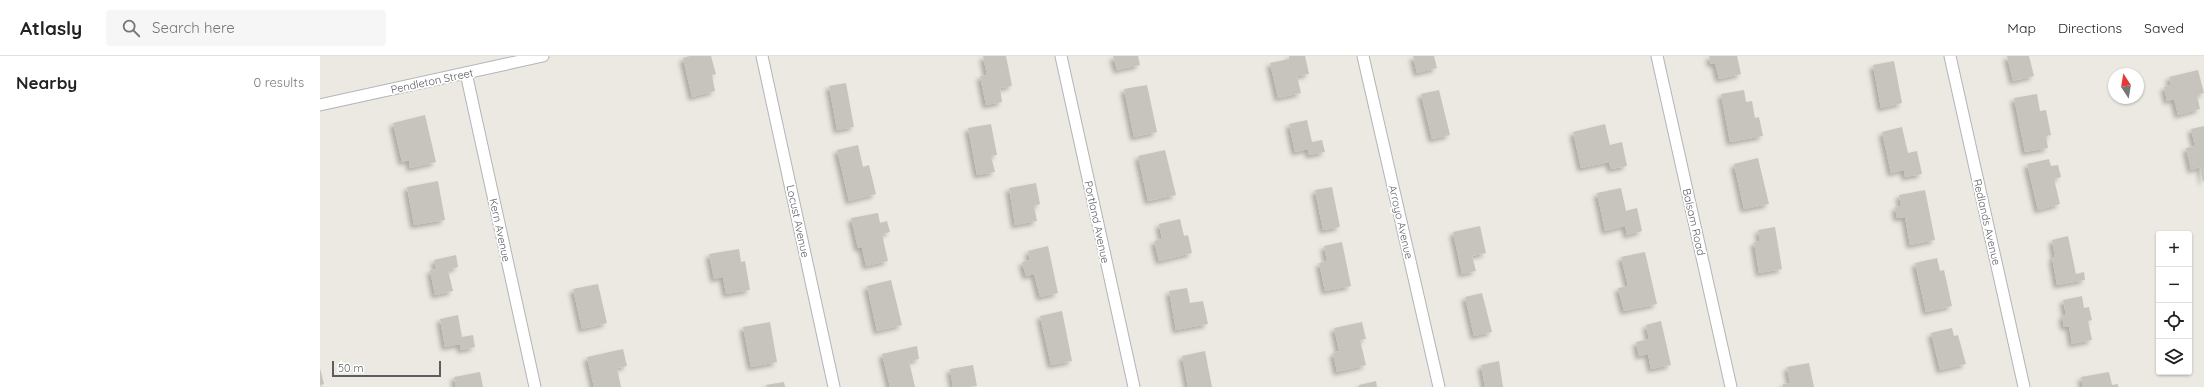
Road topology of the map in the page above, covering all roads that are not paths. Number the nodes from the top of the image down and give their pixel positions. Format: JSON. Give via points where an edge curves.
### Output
{"nodes":[{"id":1,"x":543,"y":56,"type":"edge"},
{"id":2,"x":762,"y":56,"type":"edge"},
{"id":3,"x":1061,"y":56,"type":"edge"},
{"id":4,"x":1363,"y":56,"type":"edge"},
{"id":5,"x":1657,"y":56,"type":"edge"},
{"id":6,"x":1950,"y":56,"type":"edge"},
{"id":7,"x":466,"y":73,"type":"junction"},
{"id":8,"x":320,"y":105,"type":"edge"},
{"id":9,"x":535,"y":387,"type":"edge"},
{"id":10,"x":834,"y":387,"type":"edge"},
{"id":11,"x":1134,"y":387,"type":"edge"},
{"id":12,"x":1439,"y":387,"type":"edge"},
{"id":13,"x":1731,"y":387,"type":"edge"},
{"id":14,"x":2024,"y":387,"type":"edge"}],
"edges":[{"from":1,"to":7,"type":"street","name":"Pendleton Street"},
{"from":2,"to":10,"type":"street","name":"Locust Avenue"},
{"from":3,"to":11,"type":"street","name":"Portland Avenue"},
{"from":4,"to":12,"type":"street","name":"Arroyo Avenue"},
{"from":5,"to":13,"type":"street","name":"Balsam Road"},
{"from":6,"to":14,"type":"street","name":"Redlands Avenue"},
{"from":7,"to":8,"type":"street","name":"Pendleton Street"},
{"from":7,"to":9,"type":"street","name":"Kern Avenue"}]}
